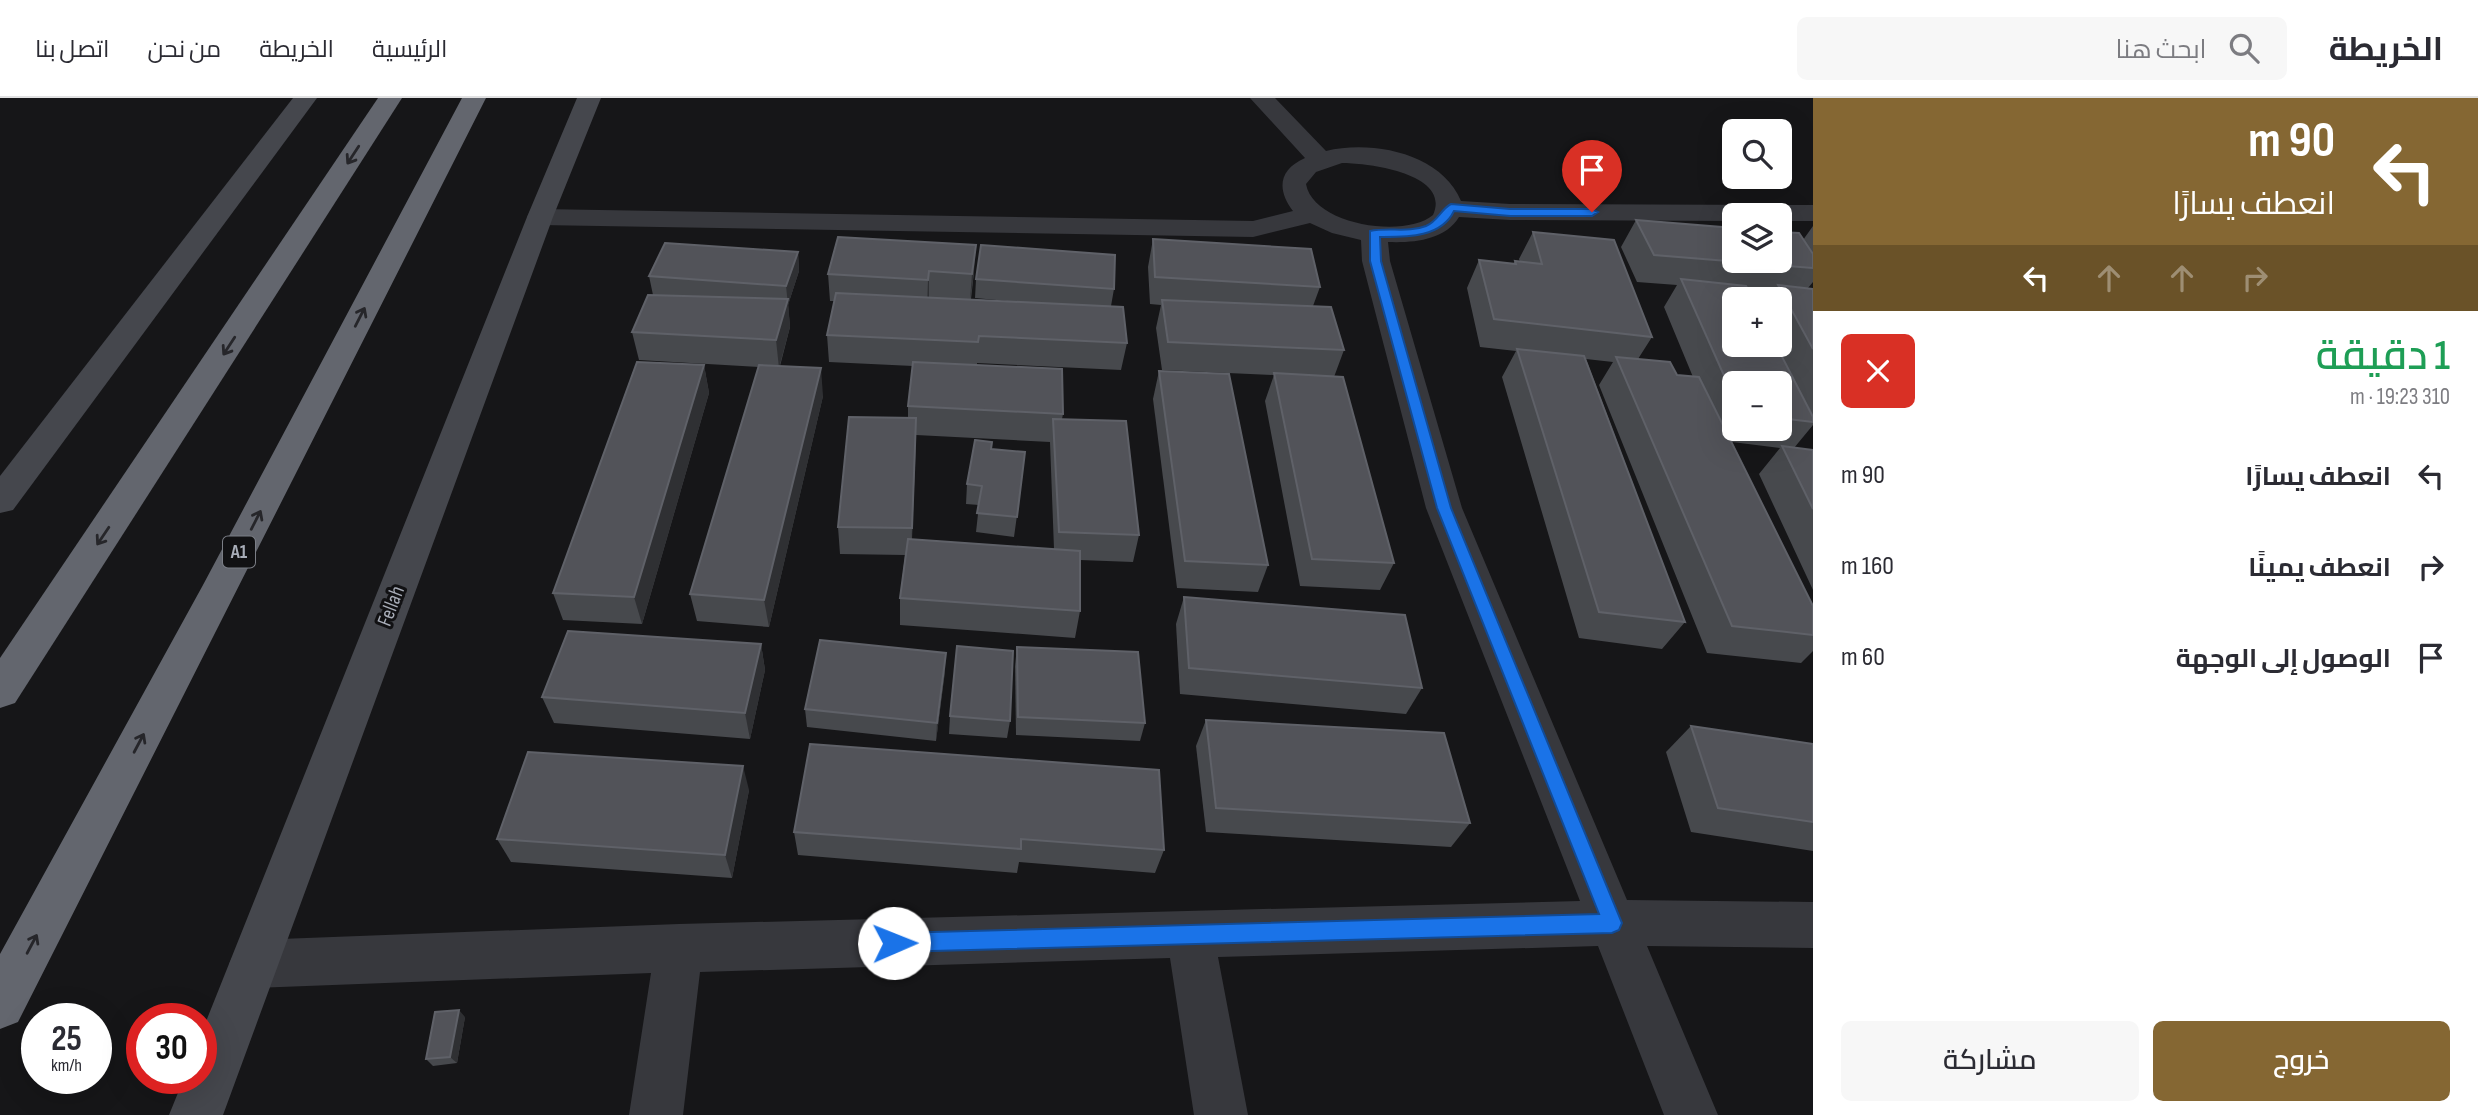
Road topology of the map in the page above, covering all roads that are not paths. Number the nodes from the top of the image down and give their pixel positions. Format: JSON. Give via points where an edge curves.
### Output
{"nodes":[{"id":1,"x":305,"y":98,"type":"edge"},
{"id":2,"x":390,"y":98,"type":"edge"},
{"id":3,"x":474,"y":98,"type":"edge"},
{"id":4,"x":589,"y":98,"type":"edge"},
{"id":5,"x":1262,"y":98,"type":"edge"},
{"id":6,"x":1320,"y":158,"type":"junction"},
{"id":7,"x":1451,"y":208,"type":"junction"},
{"id":8,"x":1813,"y":213,"type":"edge"},
{"id":9,"x":1314,"y":214,"type":"junction"},
{"id":10,"x":540,"y":218,"type":"junction"},
{"id":11,"x":1374,"y":233,"type":"junction"},
{"id":12,"x":0,"y":501,"type":"edge"},
{"id":13,"x":0,"y":691,"type":"edge"},
{"id":14,"x":1612,"y":923,"type":"junction"},
{"id":15,"x":1813,"y":925,"type":"edge"},
{"id":16,"x":1190,"y":935,"type":"junction"},
{"id":17,"x":678,"y":948,"type":"junction"},
{"id":18,"x":254,"y":964,"type":"junction"},
{"id":19,"x":0,"y":1004,"type":"edge"},
{"id":20,"x":196,"y":1115,"type":"edge"},
{"id":21,"x":656,"y":1115,"type":"edge"},
{"id":22,"x":1221,"y":1115,"type":"edge"},
{"id":23,"x":1691,"y":1115,"type":"edge"}],
"edges":[{"from":1,"to":12,"type":"street"},
{"from":2,"to":13,"type":"highway","one_way":true},
{"from":19,"to":3,"type":"highway","number":"A1","one_way":true},
{"from":4,"to":10,"type":"street","name":"Fellah"},
{"from":5,"to":6,"type":"street"},
{"from":6,"to":7,"type":"street","via":[[1367,155],[1418,169],[1448,194]]},
{"from":6,"to":9,"type":"street","via":[[1293,177],[1299,201]]},
{"from":7,"to":8,"type":"street"},
{"from":7,"to":11,"type":"street","via":[[1445,219],[1431,228]]},
{"from":9,"to":10,"type":"street","via":[[1253,229]]},
{"from":9,"to":11,"type":"street"},
{"from":10,"to":18,"type":"street","name":"Fellah"},
{"from":11,"to":14,"type":"street","via":[[1376,261],[1444,508]]},
{"from":14,"to":15,"type":"street"},
{"from":14,"to":16,"type":"street"},
{"from":14,"to":23,"type":"street"},
{"from":16,"to":17,"type":"street"},
{"from":16,"to":22,"type":"street"},
{"from":17,"to":18,"type":"street"},
{"from":17,"to":21,"type":"street"},
{"from":18,"to":20,"type":"street","name":"Fellah"}]}
